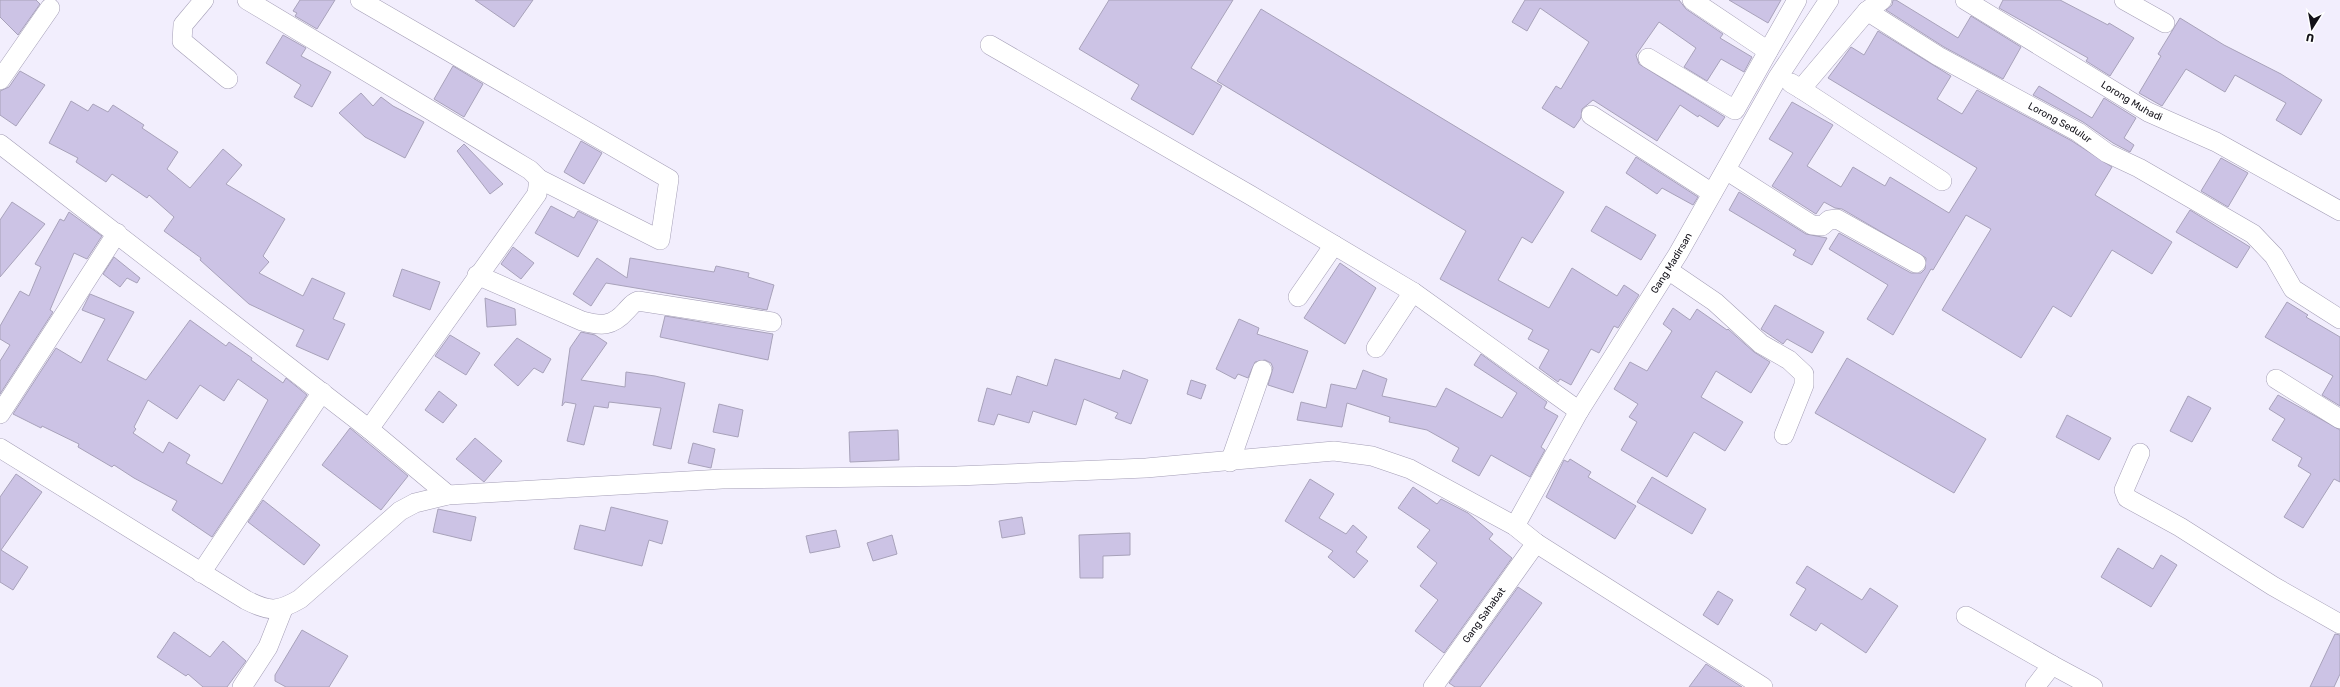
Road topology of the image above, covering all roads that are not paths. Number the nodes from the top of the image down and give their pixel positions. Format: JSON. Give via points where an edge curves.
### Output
{"nodes":[{"id":1,"x":204,"y":0,"type":"edge"},
{"id":2,"x":247,"y":0,"type":"edge"},
{"id":3,"x":360,"y":0,"type":"edge"},
{"id":4,"x":1692,"y":0,"type":"edge"},
{"id":5,"x":1797,"y":0,"type":"edge"},
{"id":6,"x":1829,"y":0,"type":"edge"},
{"id":7,"x":1882,"y":0,"type":"edge"},
{"id":8,"x":1965,"y":0,"type":"edge"},
{"id":9,"x":2124,"y":0,"type":"edge"},
{"id":10,"x":50,"y":8,"type":"dead end"},
{"id":11,"x":1867,"y":11,"type":"junction"},
{"id":12,"x":2165,"y":23,"type":"dead end"},
{"id":13,"x":990,"y":45,"type":"dead end"},
{"id":14,"x":1768,"y":51,"type":"junction"},
{"id":15,"x":1648,"y":58,"type":"dead end"},
{"id":16,"x":1778,"y":77,"type":"junction"},
{"id":17,"x":228,"y":79,"type":"dead end"},
{"id":18,"x":0,"y":80,"type":"edge"},
{"id":19,"x":1801,"y":89,"type":"junction"},
{"id":20,"x":1735,"y":110,"type":"junction"},
{"id":21,"x":1591,"y":115,"type":"dead end"},
{"id":22,"x":1754,"y":121,"type":"junction"},
{"id":23,"x":1,"y":147,"type":"edge"},
{"id":24,"x":1726,"y":170,"type":"junction"},
{"id":25,"x":539,"y":179,"type":"junction"},
{"id":26,"x":1942,"y":180,"type":"dead end"},
{"id":27,"x":1712,"y":193,"type":"junction"},
{"id":28,"x":2340,"y":211,"type":"edge"},
{"id":29,"x":117,"y":233,"type":"junction"},
{"id":30,"x":1334,"y":245,"type":"junction"},
{"id":31,"x":1916,"y":263,"type":"dead end"},
{"id":32,"x":1668,"y":270,"type":"junction"},
{"id":33,"x":477,"y":275,"type":"junction"},
{"id":34,"x":1412,"y":292,"type":"junction"},
{"id":35,"x":1298,"y":297,"type":"dead end"},
{"id":36,"x":2340,"y":319,"type":"edge"},
{"id":37,"x":772,"y":322,"type":"dead end"},
{"id":38,"x":1376,"y":348,"type":"dead end"},
{"id":39,"x":1262,"y":370,"type":"dead end"},
{"id":40,"x":2276,"y":380,"type":"dead end"},
{"id":41,"x":322,"y":392,"type":"junction"},
{"id":42,"x":1579,"y":411,"type":"junction"},
{"id":43,"x":0,"y":414,"type":"edge"},
{"id":44,"x":2340,"y":419,"type":"edge"},
{"id":45,"x":369,"y":429,"type":"junction"},
{"id":46,"x":1784,"y":435,"type":"dead end"},
{"id":47,"x":0,"y":448,"type":"edge"},
{"id":48,"x":2140,"y":454,"type":"dead end"},
{"id":49,"x":1230,"y":462,"type":"junction"},
{"id":50,"x":448,"y":495,"type":"junction"},
{"id":51,"x":1515,"y":526,"type":"junction"},
{"id":52,"x":1536,"y":543,"type":"junction"},
{"id":53,"x":201,"y":573,"type":"junction"},
{"id":54,"x":283,"y":609,"type":"junction"},
{"id":55,"x":1966,"y":616,"type":"dead end"},
{"id":56,"x":2340,"y":624,"type":"edge"},
{"id":57,"x":2052,"y":665,"type":"junction"},
{"id":58,"x":242,"y":687,"type":"edge"},
{"id":59,"x":1433,"y":687,"type":"edge"},
{"id":60,"x":1763,"y":687,"type":"edge"},
{"id":61,"x":2035,"y":687,"type":"edge"},
{"id":62,"x":2093,"y":687,"type":"edge"}],
"edges":[{"from":1,"to":17,"type":"street","via":[[183,25],[182,42]]},
{"from":2,"to":25,"type":"street","via":[[530,170]]},
{"from":3,"to":25,"type":"street","via":[[670,179],[660,240]]},
{"from":4,"to":14,"type":"street"},
{"from":5,"to":14,"type":"street"},
{"from":6,"to":16,"type":"street","name":"Gang Madirsan"},
{"from":7,"to":11,"type":"street"},
{"from":8,"to":28,"type":"street","name":"Lorong Muhadi","via":[[2148,112],[2216,142]]},
{"from":9,"to":12,"type":"street"},
{"from":10,"to":18,"type":"street"},
{"from":11,"to":19,"type":"street"},
{"from":11,"to":36,"type":"street","name":"Lorong Sedulur","via":[[1938,56],[2078,132],[2107,153],[2139,168],[2253,234],[2274,256],[2293,289]]},
{"from":13,"to":30,"type":"street"},
{"from":14,"to":20,"type":"street"},
{"from":15,"to":20,"type":"street"},
{"from":16,"to":19,"type":"street"},
{"from":16,"to":22,"type":"street","name":"Gang Madirsan"},
{"from":19,"to":26,"type":"street"},
{"from":20,"to":22,"type":"street"},
{"from":21,"to":27,"type":"street"},
{"from":22,"to":24,"type":"street","name":"Gang Madirsan"},
{"from":23,"to":29,"type":"street"},
{"from":24,"to":27,"type":"street","name":"Gang Madirsan"},
{"from":24,"to":31,"type":"street","via":[[1812,225],[1822,226],[1829,220],[1837,219]]},
{"from":25,"to":33,"type":"street","via":[[537,194]]},
{"from":27,"to":32,"type":"street","name":"Gang Madirsan"},
{"from":29,"to":41,"type":"street"},
{"from":29,"to":43,"type":"street"},
{"from":30,"to":34,"type":"street"},
{"from":30,"to":35,"type":"street"},
{"from":32,"to":42,"type":"street","name":"Gang Madirsan"},
{"from":32,"to":46,"type":"street","via":[[1716,302],[1760,344],[1789,360],[1804,374],[1804,386]]},
{"from":33,"to":37,"type":"street","via":[[582,321],[598,325],[607,326],[616,322],[633,303],[638,301]]},
{"from":33,"to":45,"type":"street"},
{"from":34,"to":38,"type":"street"},
{"from":34,"to":42,"type":"street"},
{"from":39,"to":49,"type":"street"},
{"from":40,"to":44,"type":"street"},
{"from":41,"to":45,"type":"street"},
{"from":41,"to":53,"type":"street"},
{"from":42,"to":51,"type":"street","name":"Gang Madirsan"},
{"from":45,"to":50,"type":"street"},
{"from":47,"to":53,"type":"street"},
{"from":48,"to":56,"type":"street","via":[[2124,490],[2128,498]]},
{"from":49,"to":50,"type":"street","via":[[957,476],[722,479]]},
{"from":49,"to":51,"type":"street","via":[[1334,451],[1372,456],[1410,470]]},
{"from":50,"to":54,"type":"street","via":[[415,503],[400,511],[310,591]]},
{"from":51,"to":52,"type":"street"},
{"from":52,"to":59,"type":"street","name":"Gang Sahabat"},
{"from":52,"to":60,"type":"street"},
{"from":53,"to":54,"type":"street","via":[[262,608]]},
{"from":54,"to":58,"type":"street","via":[[262,659]]},
{"from":55,"to":57,"type":"street"},
{"from":57,"to":61,"type":"street"},
{"from":57,"to":62,"type":"street"}]}
